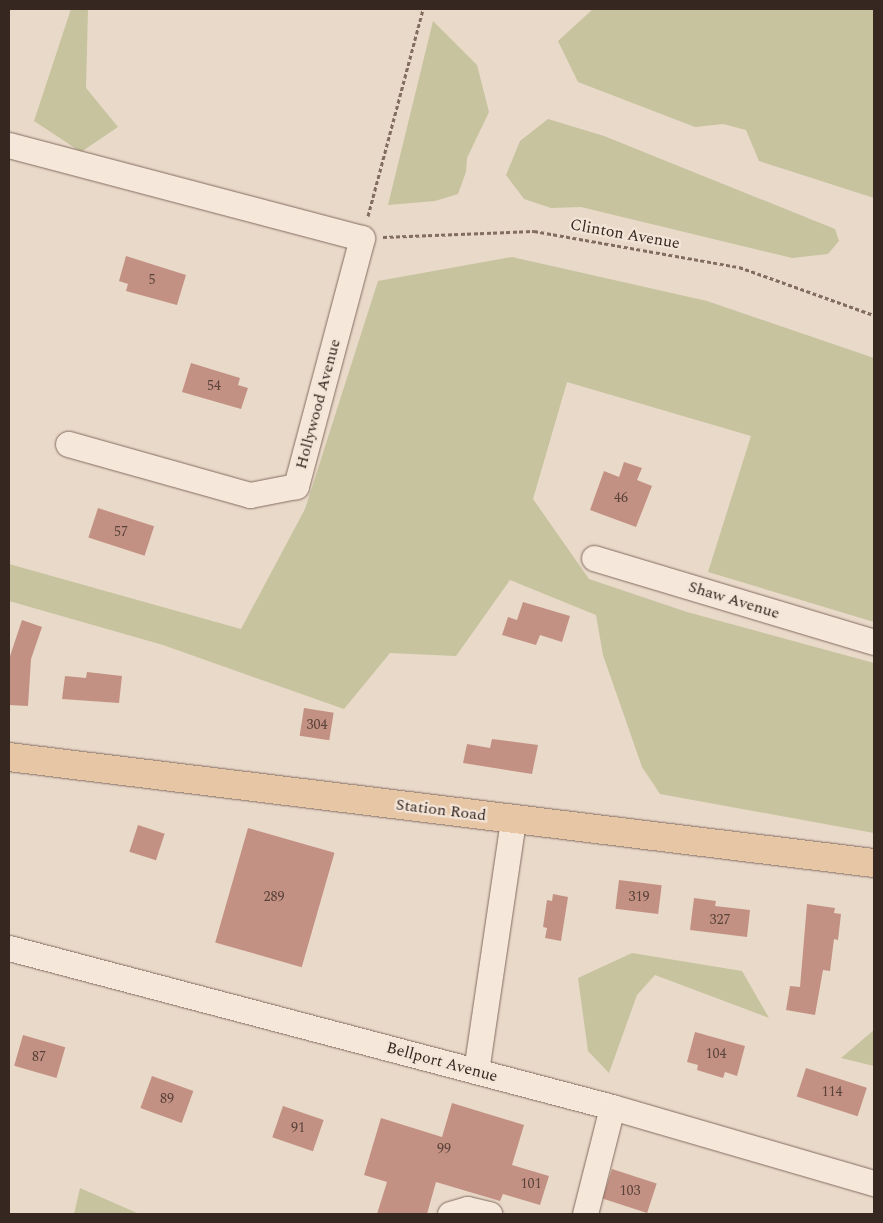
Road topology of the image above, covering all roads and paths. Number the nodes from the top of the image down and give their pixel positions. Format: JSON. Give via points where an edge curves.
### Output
{"nodes":[{"id":1,"x":423,"y":9,"type":"edge"},
{"id":2,"x":9,"y":145,"type":"edge"},
{"id":3,"x":362,"y":238,"type":"junction"},
{"id":4,"x":874,"y":316,"type":"edge"},
{"id":5,"x":68,"y":444,"type":"dead end"},
{"id":6,"x":594,"y":558,"type":"dead end"},
{"id":7,"x":874,"y":642,"type":"edge"},
{"id":8,"x":9,"y":757,"type":"edge"},
{"id":9,"x":513,"y":819,"type":"junction"},
{"id":10,"x":874,"y":863,"type":"edge"},
{"id":11,"x":9,"y":948,"type":"edge"},
{"id":12,"x":476,"y":1071,"type":"junction"},
{"id":13,"x":612,"y":1107,"type":"junction"},
{"id":14,"x":874,"y":1182,"type":"edge"},
{"id":15,"x":450,"y":1214,"type":"edge"},
{"id":16,"x":489,"y":1214,"type":"edge"},
{"id":17,"x":584,"y":1214,"type":"edge"}],
"edges":[{"from":1,"to":3,"type":"path"},
{"from":2,"to":3,"type":"street"},
{"from":3,"to":4,"type":"path","name":"Clinton Avenue","via":[[534,231],[739,267]]},
{"from":3,"to":5,"type":"street","name":"Hollywood Avenue","via":[[296,486],[250,495]]},
{"from":6,"to":7,"type":"street","name":"Shaw Avenue"},
{"from":8,"to":9,"type":"main road","name":"Station Road"},
{"from":9,"to":10,"type":"main road","name":"Station Road"},
{"from":9,"to":12,"type":"street"},
{"from":11,"to":12,"type":"street","name":"Bellport Avenue"},
{"from":12,"to":13,"type":"street","name":"Bellport Avenue"},
{"from":13,"to":14,"type":"street","name":"Bellport Avenue"},
{"from":13,"to":17,"type":"street"},
{"from":15,"to":16,"type":"street","via":[[467,1210]]}]}
